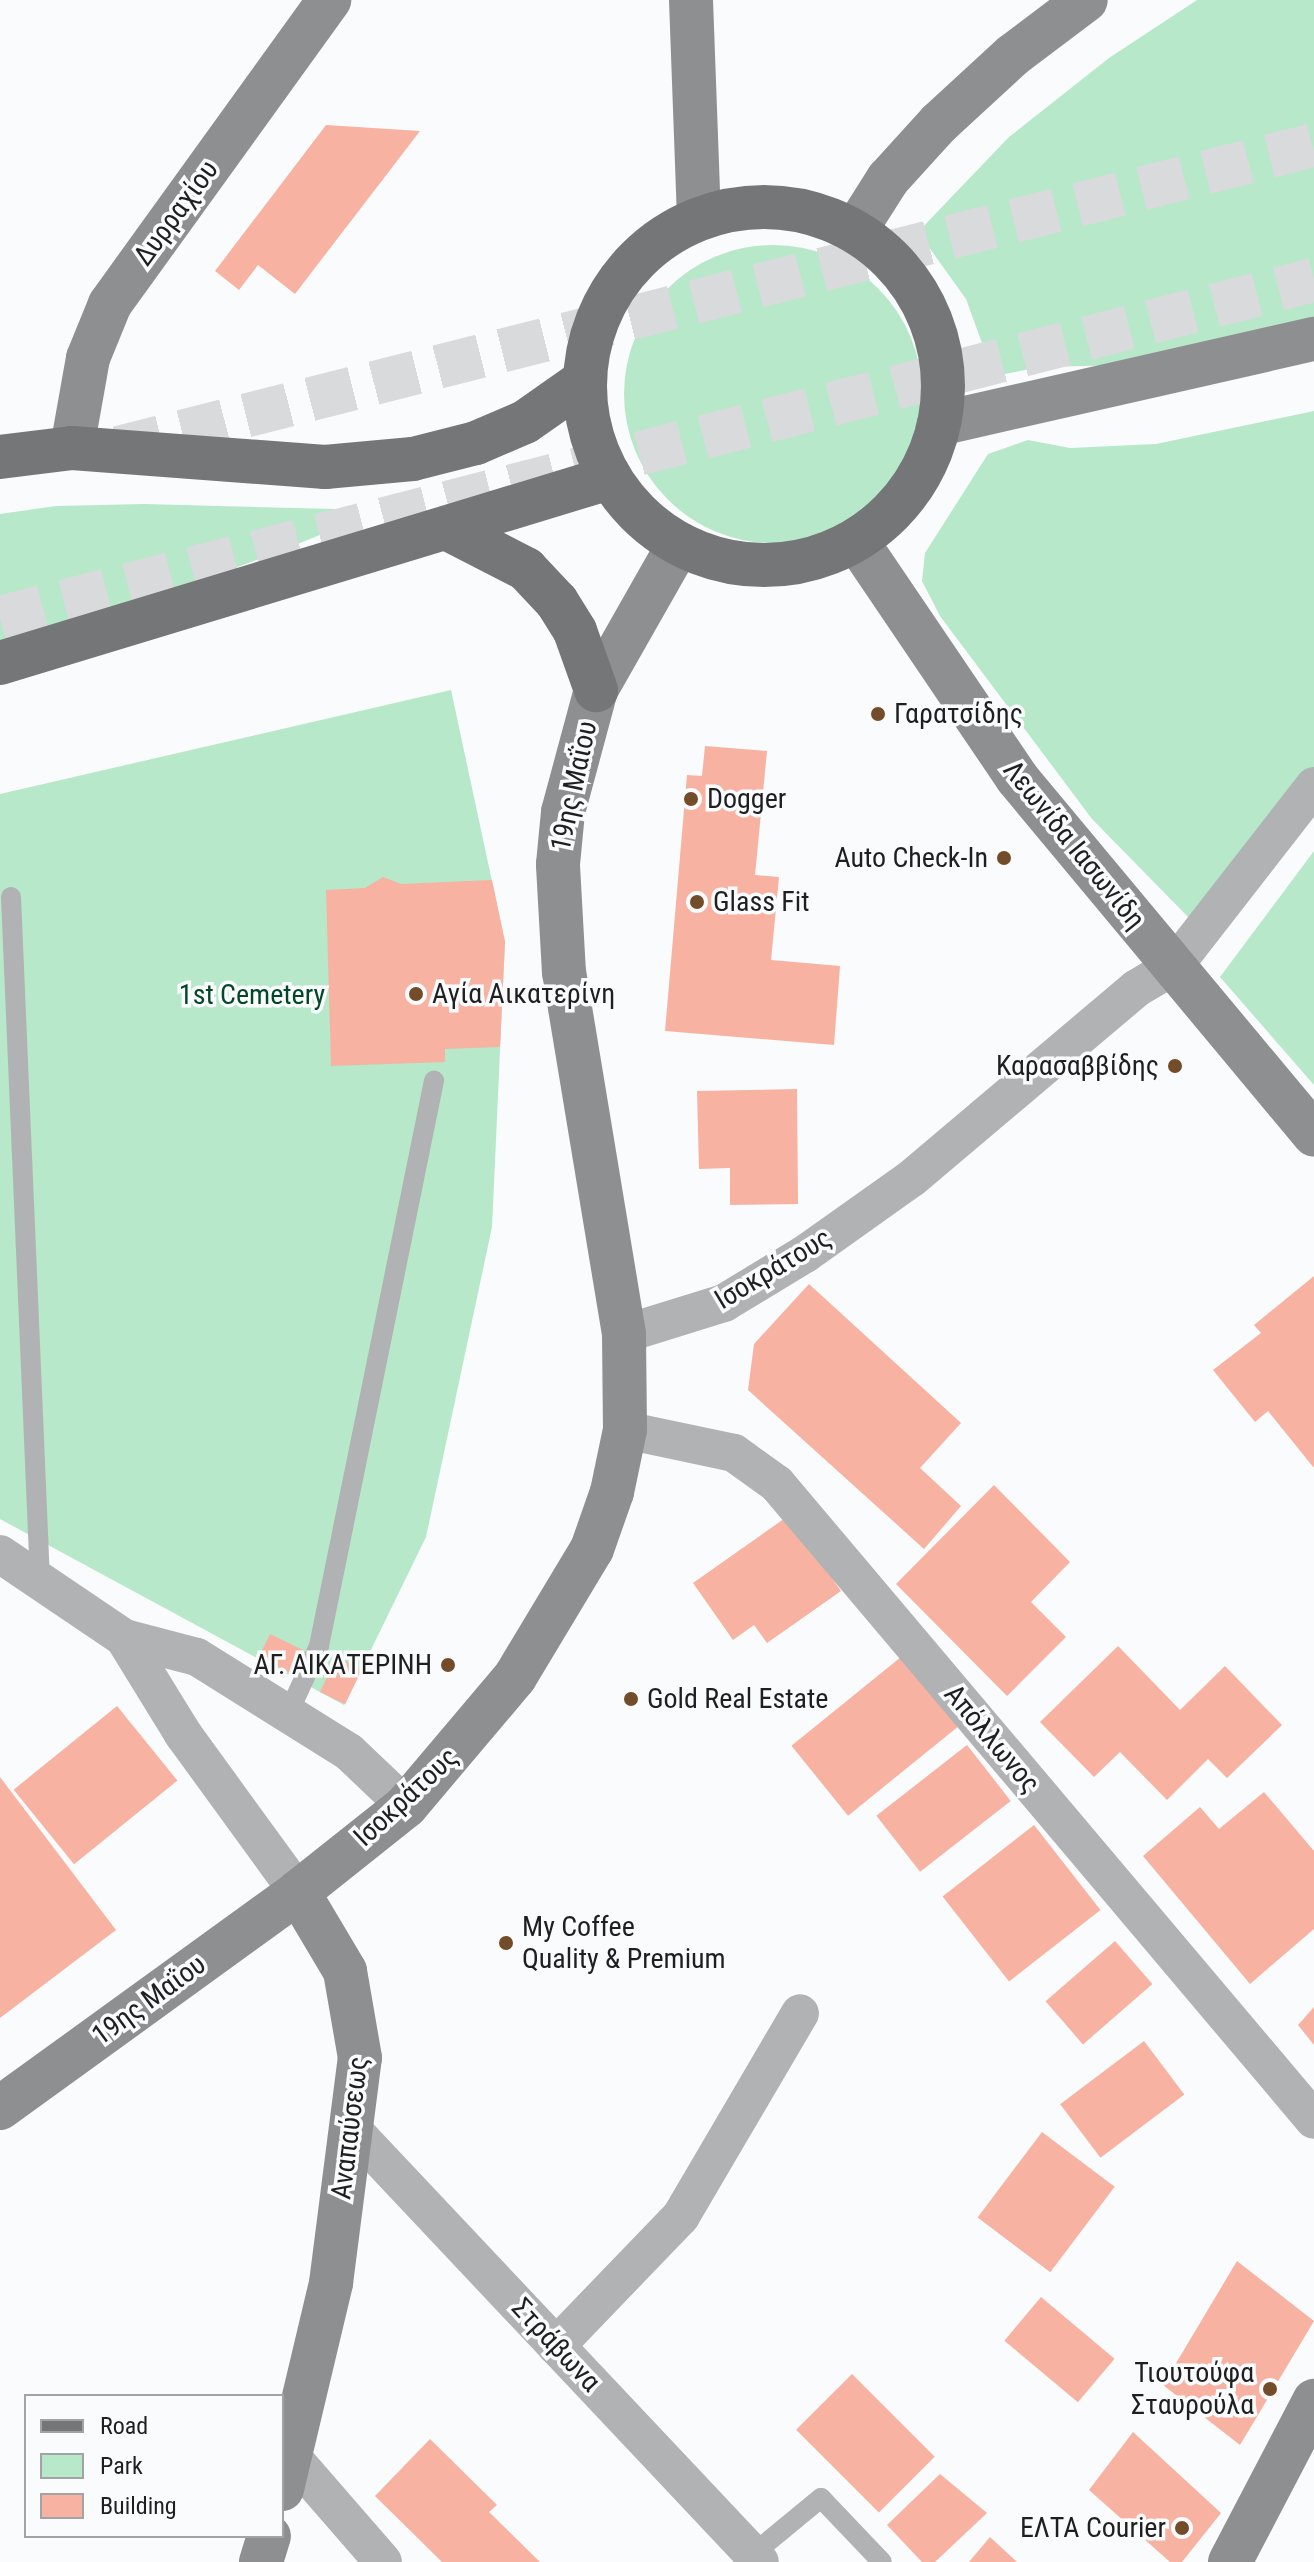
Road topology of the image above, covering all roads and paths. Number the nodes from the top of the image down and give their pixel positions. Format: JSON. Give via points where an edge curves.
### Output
{"nodes":[{"id":1,"x":329,"y":0,"type":"edge"},
{"id":2,"x":691,"y":0,"type":"edge"},
{"id":3,"x":1086,"y":0,"type":"edge"},
{"id":4,"x":699,"y":218,"type":"junction"},
{"id":5,"x":855,"y":231,"type":"junction"},
{"id":6,"x":1314,"y":339,"type":"edge"},
{"id":7,"x":585,"y":380,"type":"junction"},
{"id":8,"x":939,"y":424,"type":"junction"},
{"id":9,"x":72,"y":448,"type":"junction"},
{"id":10,"x":0,"y":457,"type":"edge"},
{"id":11,"x":609,"y":478,"type":"junction"},
{"id":12,"x":446,"y":528,"type":"junction"},
{"id":13,"x":856,"y":540,"type":"junction"},
{"id":14,"x":679,"y":544,"type":"junction"},
{"id":15,"x":0,"y":663,"type":"edge"},
{"id":16,"x":596,"y":690,"type":"junction"},
{"id":17,"x":1314,"y":786,"type":"edge"},
{"id":18,"x":11,"y":897,"type":"dead end"},
{"id":19,"x":1174,"y":966,"type":"junction"},
{"id":20,"x":434,"y":1081,"type":"dead end"},
{"id":21,"x":1314,"y":1134,"type":"edge"},
{"id":22,"x":624,"y":1334,"type":"junction"},
{"id":23,"x":625,"y":1430,"type":"junction"},
{"id":24,"x":0,"y":1554,"type":"edge"},
{"id":25,"x":40,"y":1581,"type":"junction"},
{"id":26,"x":124,"y":1638,"type":"junction"},
{"id":27,"x":288,"y":1714,"type":"junction"},
{"id":28,"x":406,"y":1806,"type":"junction"},
{"id":29,"x":298,"y":1892,"type":"junction"},
{"id":30,"x":800,"y":2013,"type":"dead end"},
{"id":31,"x":0,"y":2108,"type":"edge"},
{"id":32,"x":1314,"y":2120,"type":"edge"},
{"id":33,"x":351,"y":2128,"type":"junction"},
{"id":34,"x":556,"y":2346,"type":"junction"},
{"id":35,"x":1314,"y":2401,"type":"edge"},
{"id":36,"x":286,"y":2472,"type":"edge"},
{"id":37,"x":268,"y":2538,"type":"edge"},
{"id":38,"x":757,"y":2558,"type":"edge"},
{"id":39,"x":261,"y":2562,"type":"edge"},
{"id":40,"x":383,"y":2562,"type":"edge"},
{"id":41,"x":882,"y":2562,"type":"edge"},
{"id":42,"x":1230,"y":2562,"type":"edge"}],
"edges":[{"from":1,"to":9,"type":"street","name":"Δυρραχίου","via":[[110,304],[85,370]]},
{"from":2,"to":4,"type":"street"},
{"from":3,"to":5,"type":"street","via":[[1013,55],[939,123],[888,179]]},
{"from":4,"to":5,"type":"main road","via":[[752,206],[806,210]]},
{"from":4,"to":7,"type":"main road","via":[[653,244],[618,281],[594,328]]},
{"from":5,"to":8,"type":"main road","via":[[899,266],[929,314],[943,368]]},
{"from":6,"to":8,"type":"street"},
{"from":7,"to":9,"type":"main road","via":[[525,422],[476,443],[413,459],[325,467]]},
{"from":7,"to":11,"type":"main road","via":[[586,414]]},
{"from":8,"to":13,"type":"main road","via":[[922,470],[901,500]]},
{"from":9,"to":10,"type":"main road"},
{"from":11,"to":12,"type":"main road"},
{"from":11,"to":14,"type":"main road","via":[[640,516]]},
{"from":12,"to":15,"type":"main road"},
{"from":12,"to":16,"type":"main road","via":[[526,569],[557,602],[575,631]]},
{"from":13,"to":14,"type":"main road","via":[[814,559],[768,566],[722,561]]},
{"from":13,"to":19,"type":"street","name":"Λεωνίδα Ιασωνίδη","via":[[1017,778]]},
{"from":14,"to":16,"type":"street","name":"19ης Μαΐου"},
{"from":16,"to":22,"type":"street","name":"19ης Μαΐου","via":[[563,812],[558,864],[564,973]]},
{"from":17,"to":19,"type":"street"},
{"from":18,"to":25,"type":"lane"},
{"from":19,"to":21,"type":"street","name":"Λεωνίδα Ιασωνίδη"},
{"from":19,"to":22,"type":"street","name":"Ισοκράτους","via":[[1137,988],[912,1178],[805,1254],[724,1303]]},
{"from":20,"to":27,"type":"lane","via":[[319,1646]]},
{"from":22,"to":23,"type":"street","name":"Ισοκράτους"},
{"from":23,"to":28,"type":"street","name":"Ισοκράτους","via":[[612,1492],[592,1549],[557,1614],[468,1739]]},
{"from":23,"to":32,"type":"street","name":"Απόλλωνος","via":[[734,1453],[777,1484]]},
{"from":24,"to":25,"type":"street","name":"Αναπαύσεως"},
{"from":25,"to":26,"type":"street","name":"Αναπαύσεως"},
{"from":26,"to":27,"type":"street","name":"Αναπαύσεως","via":[[197,1657]]},
{"from":26,"to":29,"type":"street","name":"Αναπαύσεως","via":[[183,1734]]},
{"from":27,"to":28,"type":"street","name":"Αναπαύσεως","via":[[349,1752]]},
{"from":28,"to":29,"type":"street","name":"Ισοκράτους"},
{"from":29,"to":31,"type":"street","name":"19ης Μαΐου"},
{"from":29,"to":33,"type":"street","name":"Αναπαύσεως","via":[[345,1971],[358,2023],[360,2058]]},
{"from":30,"to":34,"type":"street","via":[[681,2216]]},
{"from":33,"to":34,"type":"street","name":"Στράβωνα"},
{"from":33,"to":36,"type":"street","name":"Αναπαύσεως","via":[[331,2283]]},
{"from":34,"to":38,"type":"street","name":"Στράβωνα"},
{"from":35,"to":42,"type":"street"},
{"from":36,"to":40,"type":"street"},
{"from":37,"to":39,"type":"street"},
{"from":38,"to":41,"type":"lane","via":[[821,2498]]}]}
